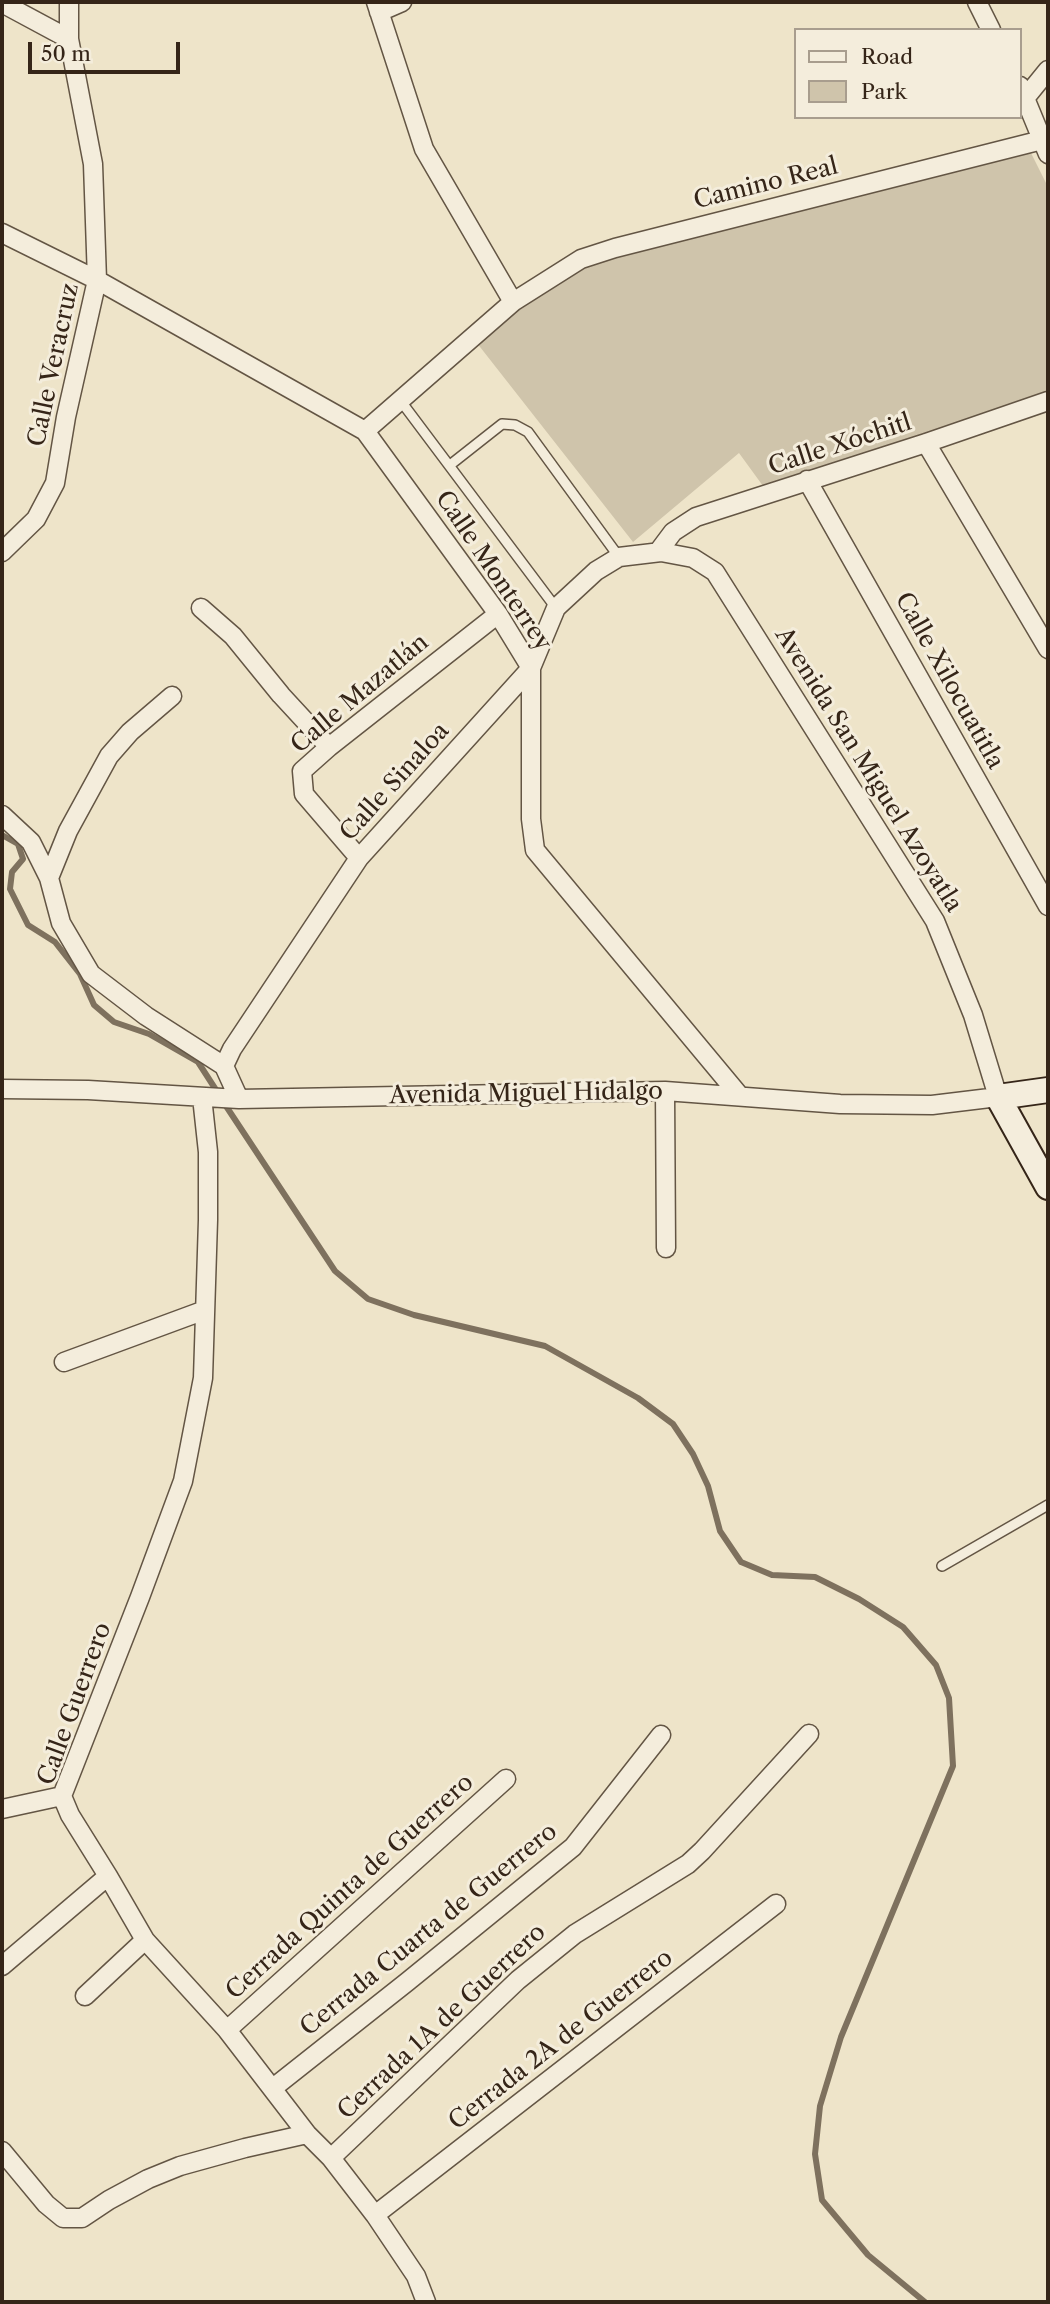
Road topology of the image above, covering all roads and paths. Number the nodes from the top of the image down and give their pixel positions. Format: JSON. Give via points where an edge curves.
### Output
{"nodes":[{"id":1,"x":69,"y":2,"type":"edge"},
{"id":2,"x":402,"y":2,"type":"edge"},
{"id":3,"x":976,"y":2,"type":"edge"},
{"id":4,"x":2,"y":3,"type":"edge"},
{"id":5,"x":378,"y":7,"type":"edge"},
{"id":6,"x":990,"y":28,"type":"edge"},
{"id":7,"x":69,"y":39,"type":"junction"},
{"id":8,"x":1048,"y":70,"type":"edge"},
{"id":9,"x":1023,"y":91,"type":"edge"},
{"id":10,"x":1045,"y":147,"type":"edge"},
{"id":11,"x":2,"y":233,"type":"edge"},
{"id":12,"x":97,"y":280,"type":"junction"},
{"id":13,"x":513,"y":302,"type":"junction"},
{"id":14,"x":400,"y":400,"type":"junction"},
{"id":15,"x":1048,"y":401,"type":"edge"},
{"id":16,"x":365,"y":430,"type":"junction"},
{"id":17,"x":926,"y":443,"type":"junction"},
{"id":18,"x":450,"y":465,"type":"junction"},
{"id":19,"x":807,"y":480,"type":"junction"},
{"id":20,"x":2,"y":552,"type":"edge"},
{"id":21,"x":659,"y":552,"type":"junction"},
{"id":22,"x":619,"y":557,"type":"junction"},
{"id":23,"x":201,"y":608,"type":"dead end"},
{"id":24,"x":556,"y":608,"type":"junction"},
{"id":25,"x":498,"y":614,"type":"junction"},
{"id":26,"x":1048,"y":649,"type":"edge"},
{"id":27,"x":531,"y":668,"type":"junction"},
{"id":28,"x":172,"y":696,"type":"dead end"},
{"id":29,"x":329,"y":747,"type":"junction"},
{"id":30,"x":2,"y":815,"type":"edge"},
{"id":31,"x":359,"y":858,"type":"junction"},
{"id":32,"x":49,"y":878,"type":"junction"},
{"id":33,"x":1048,"y":906,"type":"edge"},
{"id":34,"x":224,"y":1066,"type":"junction"},
{"id":35,"x":2,"y":1089,"type":"edge"},
{"id":36,"x":1048,"y":1090,"type":"edge"},
{"id":37,"x":665,"y":1091,"type":"junction"},
{"id":38,"x":739,"y":1095,"type":"junction"},
{"id":39,"x":202,"y":1097,"type":"junction"},
{"id":40,"x":998,"y":1097,"type":"junction"},
{"id":41,"x":239,"y":1099,"type":"junction"},
{"id":42,"x":1048,"y":1187,"type":"edge"},
{"id":43,"x":666,"y":1248,"type":"dead end"},
{"id":44,"x":205,"y":1310,"type":"junction"},
{"id":45,"x":64,"y":1362,"type":"dead end"},
{"id":46,"x":1048,"y":1505,"type":"edge"},
{"id":47,"x":942,"y":1566,"type":"dead end"},
{"id":48,"x":810,"y":1734,"type":"dead end"},
{"id":49,"x":661,"y":1735,"type":"dead end"},
{"id":50,"x":506,"y":1779,"type":"dead end"},
{"id":51,"x":62,"y":1796,"type":"junction"},
{"id":52,"x":2,"y":1809,"type":"edge"},
{"id":53,"x":108,"y":1875,"type":"junction"},
{"id":54,"x":776,"y":1905,"type":"dead end"},
{"id":55,"x":145,"y":1940,"type":"junction"},
{"id":56,"x":2,"y":1966,"type":"edge"},
{"id":57,"x":85,"y":1996,"type":"dead end"},
{"id":58,"x":227,"y":2030,"type":"junction"},
{"id":59,"x":273,"y":2088,"type":"junction"},
{"id":60,"x":307,"y":2134,"type":"junction"},
{"id":61,"x":2,"y":2151,"type":"edge"},
{"id":62,"x":331,"y":2158,"type":"junction"},
{"id":63,"x":375,"y":2215,"type":"junction"},
{"id":64,"x":426,"y":2302,"type":"edge"}],
"edges":[{"from":1,"to":7,"type":"street","name":"Calle Veracruz"},
{"from":2,"to":5,"type":"street"},
{"from":3,"to":6,"type":"street"},
{"from":4,"to":7,"type":"street"},
{"from":5,"to":13,"type":"street","via":[[424,149]]},
{"from":7,"to":12,"type":"street","name":"Calle Veracruz","via":[[93,164]]},
{"from":8,"to":9,"type":"street"},
{"from":9,"to":10,"type":"street"},
{"from":10,"to":13,"type":"street","name":"Camino Real","via":[[615,248],[581,259]]},
{"from":11,"to":12,"type":"street","name":"Calle Monterrey"},
{"from":12,"to":16,"type":"street","name":"Calle Monterrey"},
{"from":12,"to":20,"type":"street","name":"Calle Veracruz","via":[[55,483],[36,519]]},
{"from":13,"to":14,"type":"street","name":"Camino Real"},
{"from":14,"to":16,"type":"street","name":"Camino Real"},
{"from":14,"to":18,"type":"lane"},
{"from":15,"to":17,"type":"street","name":"Calle Xóchitl"},
{"from":16,"to":25,"type":"street","name":"Calle Monterrey"},
{"from":17,"to":19,"type":"street","name":"Calle Xóchitl"},
{"from":17,"to":26,"type":"street"},
{"from":18,"to":22,"type":"lane","via":[[502,424],[528,432]]},
{"from":18,"to":24,"type":"lane"},
{"from":19,"to":21,"type":"street","name":"Calle Xóchitl","via":[[696,517],[673,532]]},
{"from":19,"to":33,"type":"street","name":"Calle Xilocuatitla"},
{"from":21,"to":22,"type":"street","name":"Calle Sinaloa"},
{"from":21,"to":40,"type":"street","name":"Avenida San Miguel Azoyatla","via":[[693,558],[715,572],[935,921],[973,1015]]},
{"from":22,"to":24,"type":"street","name":"Calle Sinaloa","via":[[596,571]]},
{"from":23,"to":29,"type":"street","via":[[233,636]]},
{"from":24,"to":27,"type":"street","name":"Calle Sinaloa"},
{"from":25,"to":27,"type":"street","name":"Calle Monterrey"},
{"from":25,"to":29,"type":"street","name":"Calle Mazatlán"},
{"from":27,"to":31,"type":"street","name":"Calle Sinaloa"},
{"from":27,"to":38,"type":"street","name":"Calle Monterrey","via":[[535,850]]},
{"from":28,"to":32,"type":"street","via":[[109,756],[68,831]]},
{"from":29,"to":31,"type":"street","name":"Calle Mazatlán","via":[[302,771],[304,794]]},
{"from":30,"to":32,"type":"street","via":[[31,842]]},
{"from":31,"to":34,"type":"street","name":"Calle Sinaloa"},
{"from":32,"to":34,"type":"street","via":[[61,923],[91,974]]},
{"from":34,"to":41,"type":"street"},
{"from":35,"to":39,"type":"street","name":"Avenida Miguel Hidalgo"},
{"from":36,"to":40,"type":"street","name":"Avenida Miguel Hidalgo"},
{"from":37,"to":38,"type":"street","name":"Avenida Miguel Hidalgo"},
{"from":37,"to":41,"type":"street","name":"Avenida Miguel Hidalgo"},
{"from":37,"to":43,"type":"street"},
{"from":38,"to":40,"type":"street","name":"Avenida Miguel Hidalgo","via":[[919,1105]]},
{"from":39,"to":41,"type":"street","name":"Avenida Miguel Hidalgo"},
{"from":39,"to":44,"type":"street","name":"Calle Guerrero","via":[[208,1152]]},
{"from":40,"to":42,"type":"street"},
{"from":44,"to":45,"type":"street"},
{"from":44,"to":51,"type":"street","name":"Calle Guerrero","via":[[204,1378],[183,1481]]},
{"from":46,"to":47,"type":"lane"},
{"from":48,"to":62,"type":"street","name":"Cerrada 1A de Guerrero","via":[[688,1864],[575,1934],[518,1980]]},
{"from":49,"to":59,"type":"street","name":"Cerrada Cuarta de Guerrero","via":[[573,1847]]},
{"from":50,"to":58,"type":"street","name":"Cerrada Quinta de Guerrero"},
{"from":51,"to":52,"type":"street"},
{"from":51,"to":53,"type":"street","name":"Calle Guerrero"},
{"from":53,"to":55,"type":"street","name":"Calle Guerrero"},
{"from":53,"to":56,"type":"street"},
{"from":54,"to":63,"type":"street","name":"Cerrada 2A de Guerrero"},
{"from":55,"to":57,"type":"street"},
{"from":55,"to":58,"type":"street","name":"Calle Guerrero"},
{"from":58,"to":59,"type":"street","name":"Calle Guerrero"},
{"from":59,"to":60,"type":"street","name":"Calle Guerrero"},
{"from":60,"to":61,"type":"street","via":[[180,2166],[148,2179],[82,2218],[63,2218],[46,2204]]},
{"from":60,"to":62,"type":"street","name":"Calle Guerrero"},
{"from":62,"to":63,"type":"street","name":"Calle Guerrero"},
{"from":63,"to":64,"type":"street","name":"Calle Guerrero","via":[[416,2276]]}]}
